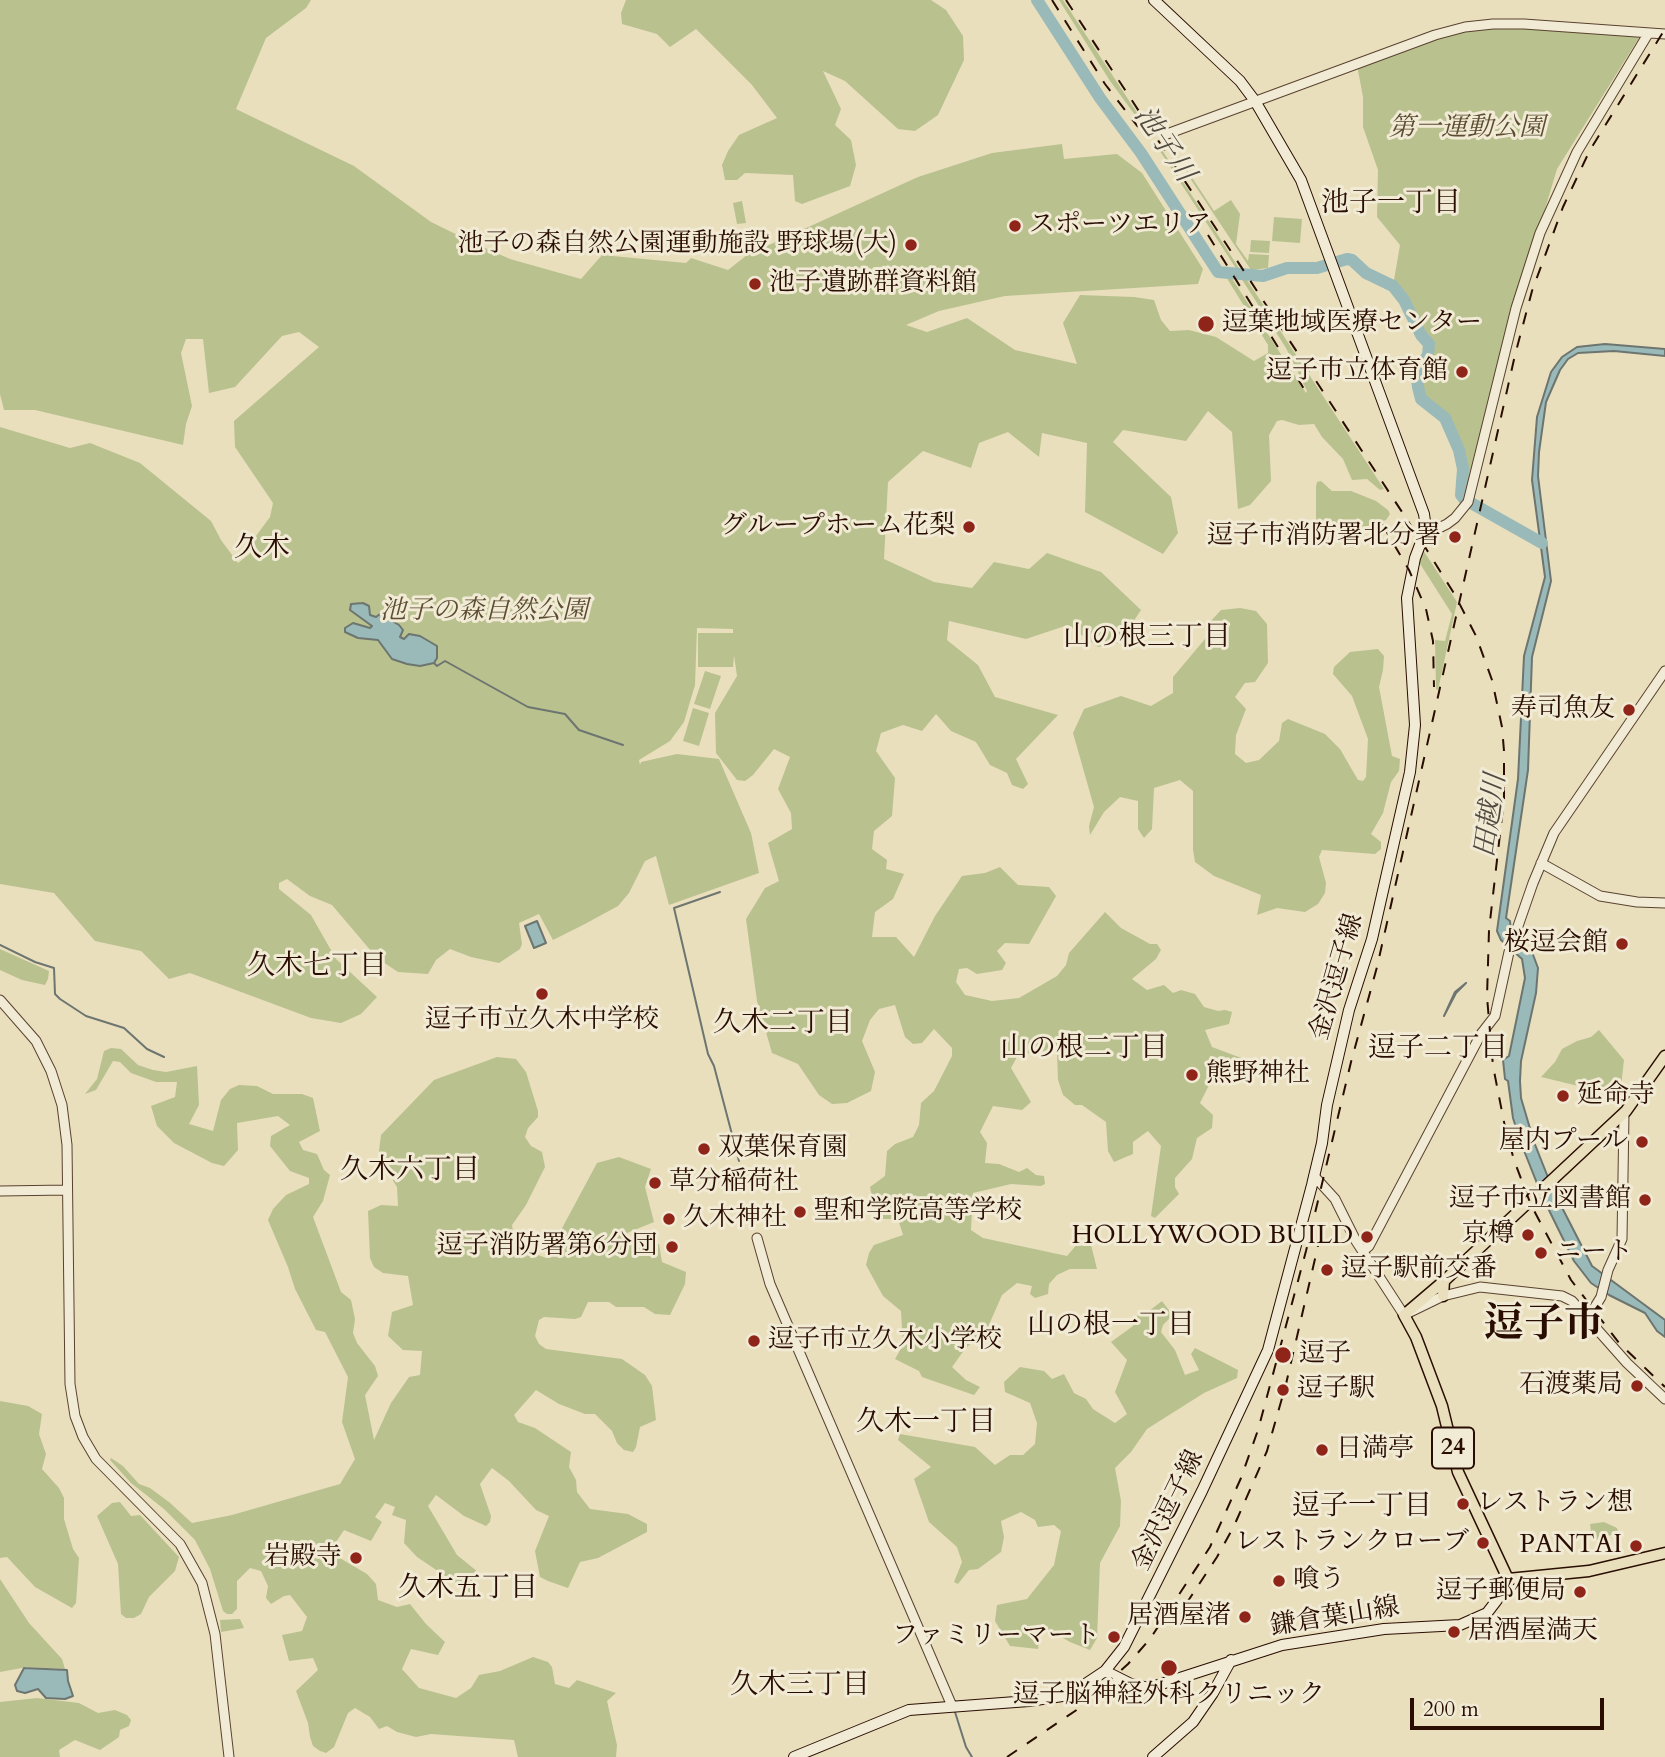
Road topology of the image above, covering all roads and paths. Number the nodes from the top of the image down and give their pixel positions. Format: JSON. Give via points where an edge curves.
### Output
{"nodes":[{"id":1,"x":1154,"y":0,"type":"edge"},
{"id":2,"x":1648,"y":34,"type":"junction"},
{"id":3,"x":1665,"y":34,"type":"edge"},
{"id":4,"x":1255,"y":102,"type":"junction"},
{"id":5,"x":1167,"y":134,"type":"dead end"},
{"id":6,"x":1426,"y":529,"type":"junction"},
{"id":7,"x":1665,"y":671,"type":"edge"},
{"id":8,"x":1541,"y":863,"type":"junction"},
{"id":9,"x":1665,"y":903,"type":"edge"},
{"id":10,"x":0,"y":1000,"type":"edge"},
{"id":11,"x":1665,"y":1056,"type":"edge"},
{"id":12,"x":1624,"y":1113,"type":"junction"},
{"id":13,"x":1314,"y":1176,"type":"junction"},
{"id":14,"x":67,"y":1190,"type":"junction"},
{"id":15,"x":0,"y":1191,"type":"edge"},
{"id":16,"x":757,"y":1238,"type":"dead end"},
{"id":17,"x":1363,"y":1251,"type":"junction"},
{"id":18,"x":1444,"y":1281,"type":"junction"},
{"id":19,"x":1443,"y":1296,"type":"junction"},
{"id":20,"x":1404,"y":1315,"type":"junction"},
{"id":21,"x":1586,"y":1316,"type":"junction"},
{"id":22,"x":1665,"y":1399,"type":"edge"},
{"id":23,"x":1665,"y":1553,"type":"edge"},
{"id":24,"x":1508,"y":1579,"type":"junction"},
{"id":25,"x":1231,"y":1660,"type":"junction"},
{"id":26,"x":1105,"y":1671,"type":"junction"},
{"id":27,"x":952,"y":1706,"type":"junction"},
{"id":28,"x":229,"y":1757,"type":"edge"},
{"id":29,"x":794,"y":1757,"type":"edge"},
{"id":30,"x":1153,"y":1757,"type":"edge"}],
"edges":[{"from":1,"to":4,"type":"main road","via":[[1240,81]]},
{"from":2,"to":3,"type":"street"},
{"from":2,"to":4,"type":"street","via":[[1524,24],[1465,27]]},
{"from":2,"to":6,"type":"street","via":[[1577,152],[1545,221],[1516,308],[1472,493],[1447,524]]},
{"from":4,"to":5,"type":"street"},
{"from":4,"to":6,"type":"main road","via":[[1301,180]]},
{"from":6,"to":13,"type":"main road","name":"金沢逗子線","via":[[1407,597],[1415,725],[1409,772],[1369,954],[1343,1034]]},
{"from":7,"to":8,"type":"street","via":[[1562,820]]},
{"from":8,"to":9,"type":"street","via":[[1600,896]]},
{"from":8,"to":17,"type":"street","via":[[1509,953],[1495,1016]]},
{"from":10,"to":14,"type":"street","via":[[26,1027],[51,1071],[65,1123]]},
{"from":11,"to":12,"type":"main road"},
{"from":12,"to":18,"type":"main road"},
{"from":12,"to":21,"type":"street","via":[[1622,1235],[1602,1294]]},
{"from":13,"to":17,"type":"street","via":[[1335,1199]]},
{"from":13,"to":26,"type":"main road","name":"金沢逗子線","via":[[1265,1359],[1137,1625]]},
{"from":14,"to":15,"type":"street"},
{"from":14,"to":28,"type":"street","via":[[70,1384],[75,1416],[96,1459],[180,1544],[202,1583],[215,1634]]},
{"from":16,"to":27,"type":"street","via":[[770,1284]]},
{"from":17,"to":20,"type":"street"},
{"from":18,"to":19,"type":"main road"},
{"from":18,"to":20,"type":"main road"},
{"from":19,"to":20,"type":"street"},
{"from":19,"to":21,"type":"street","via":[[1479,1287],[1557,1294]]},
{"from":20,"to":24,"type":"main road","number":"24","via":[[1442,1406],[1458,1472]]},
{"from":21,"to":22,"type":"street"},
{"from":23,"to":24,"type":"main road","via":[[1589,1571]]},
{"from":24,"to":25,"type":"main road","name":"鎌倉葉山線","via":[[1492,1607],[1468,1623],[1312,1639]]},
{"from":25,"to":26,"type":"main road","name":"鎌倉葉山線","via":[[1149,1688]]},
{"from":25,"to":30,"type":"main road","via":[[1193,1722]]},
{"from":26,"to":27,"type":"main road","name":"金沢逗子線","via":[[1060,1697]]},
{"from":27,"to":29,"type":"main road","name":"金沢逗子線","via":[[903,1711]]}]}
